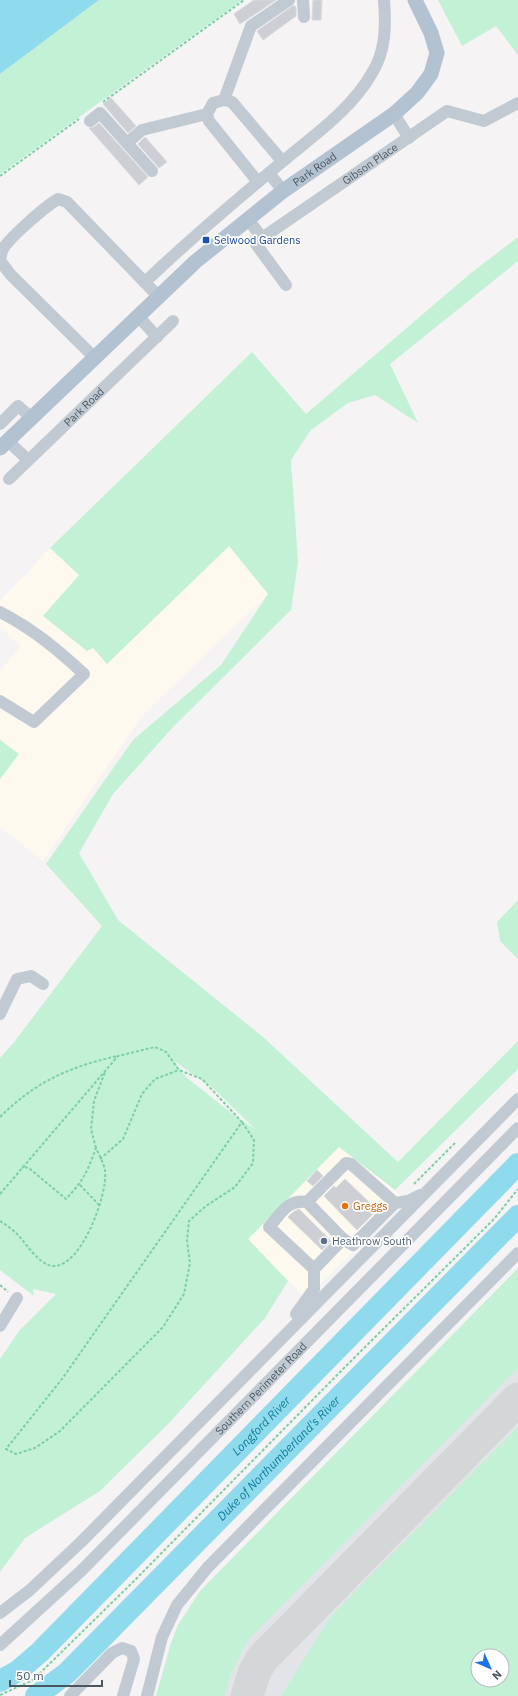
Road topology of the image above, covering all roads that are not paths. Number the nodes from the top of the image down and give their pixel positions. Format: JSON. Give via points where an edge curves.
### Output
{"nodes":[{"id":1,"x":289,"y":0,"type":"edge"},
{"id":2,"x":303,"y":0,"type":"edge"},
{"id":3,"x":384,"y":0,"type":"edge"},
{"id":4,"x":415,"y":0,"type":"edge"},
{"id":5,"x":304,"y":17,"type":"dead end"},
{"id":6,"x":224,"y":100,"type":"junction"},
{"id":7,"x":518,"y":103,"type":"edge"},
{"id":8,"x":207,"y":114,"type":"junction"},
{"id":9,"x":394,"y":114,"type":"junction"},
{"id":10,"x":84,"y":120,"type":"road end"},
{"id":11,"x":409,"y":138,"type":"junction"},
{"id":12,"x":127,"y":143,"type":"junction"},
{"id":13,"x":282,"y":161,"type":"junction"},
{"id":14,"x":152,"y":171,"type":"dead end"},
{"id":15,"x":269,"y":173,"type":"junction"},
{"id":16,"x":258,"y":182,"type":"junction"},
{"id":17,"x":283,"y":192,"type":"junction"},
{"id":18,"x":248,"y":219,"type":"junction"},
{"id":19,"x":262,"y":238,"type":"junction"},
{"id":20,"x":145,"y":282,"type":"junction"},
{"id":21,"x":286,"y":285,"type":"dead end"},
{"id":22,"x":159,"y":297,"type":"junction"},
{"id":23,"x":138,"y":316,"type":"junction"},
{"id":24,"x":173,"y":321,"type":"dead end"},
{"id":25,"x":157,"y":337,"type":"junction"},
{"id":26,"x":95,"y":358,"type":"junction"},
{"id":27,"x":32,"y":418,"type":"junction"},
{"id":28,"x":0,"y":424,"type":"edge"},
{"id":29,"x":4,"y":445,"type":"edge"},
{"id":30,"x":28,"y":460,"type":"junction"},
{"id":31,"x":9,"y":479,"type":"dead end"},
{"id":32,"x":0,"y":612,"type":"edge"},
{"id":33,"x":0,"y":701,"type":"edge"},
{"id":34,"x":43,"y":984,"type":"dead end"},
{"id":35,"x":0,"y":1014,"type":"edge"},
{"id":36,"x":518,"y":1099,"type":"edge"},
{"id":37,"x":518,"y":1128,"type":"edge"},
{"id":38,"x":429,"y":1190,"type":"junction"},
{"id":39,"x":307,"y":1202,"type":"junction"},
{"id":40,"x":395,"y":1203,"type":"junction"},
{"id":41,"x":343,"y":1239,"type":"junction"},
{"id":42,"x":518,"y":1253,"type":"edge"},
{"id":43,"x":314,"y":1269,"type":"junction"},
{"id":44,"x":17,"y":1298,"type":"dead end"},
{"id":45,"x":0,"y":1326,"type":"edge"},
{"id":46,"x":255,"y":1365,"type":"junction"},
{"id":47,"x":0,"y":1612,"type":"edge"},
{"id":48,"x":0,"y":1644,"type":"edge"},
{"id":49,"x":70,"y":1696,"type":"edge"},
{"id":50,"x":124,"y":1696,"type":"edge"},
{"id":51,"x":147,"y":1696,"type":"edge"}],
"edges":[{"from":1,"to":6,"type":"street","via":[[251,26]]},
{"from":2,"to":5,"type":"street"},
{"from":3,"to":13,"type":"street","via":[[386,23],[383,48],[373,73],[359,94],[341,112]]},
{"from":4,"to":9,"type":"main road","name":"Park Road","via":[[431,32],[437,53],[431,74],[417,93]]},
{"from":6,"to":8,"type":"street","via":[[213,103]]},
{"from":6,"to":13,"type":"street","via":[[232,102]]},
{"from":7,"to":11,"type":"street","name":"Gibson Place","via":[[484,121],[447,111]]},
{"from":8,"to":12,"type":"street","via":[[142,130]]},
{"from":8,"to":16,"type":"street","via":[[209,121]]},
{"from":9,"to":11,"type":"street"},
{"from":9,"to":17,"type":"main road","name":"Park Road"},
{"from":10,"to":12,"type":"street","via":[[100,112]]},
{"from":11,"to":19,"type":"street","name":"Gibson Place"},
{"from":12,"to":14,"type":"street"},
{"from":13,"to":15,"type":"street"},
{"from":15,"to":16,"type":"street"},
{"from":15,"to":17,"type":"street"},
{"from":16,"to":20,"type":"street"},
{"from":17,"to":18,"type":"main road","name":"Park Road"},
{"from":18,"to":19,"type":"street"},
{"from":18,"to":22,"type":"main road","name":"Park Road","via":[[195,262]]},
{"from":19,"to":21,"type":"street","via":[[256,244]]},
{"from":20,"to":22,"type":"street"},
{"from":20,"to":26,"type":"street","via":[[76,210],[67,202],[58,199],[44,208],[3,249],[0,261],[11,275]]},
{"from":22,"to":23,"type":"main road","name":"Park Road"},
{"from":23,"to":25,"type":"street"},
{"from":23,"to":26,"type":"main road","name":"Park Road"},
{"from":24,"to":25,"type":"street","name":"Park Road"},
{"from":25,"to":30,"type":"street","name":"Park Road"},
{"from":26,"to":27,"type":"main road","name":"Park Road"},
{"from":27,"to":28,"type":"street","via":[[18,406]]},
{"from":27,"to":29,"type":"main road","name":"Park Road"},
{"from":29,"to":30,"type":"street","name":"Park Road"},
{"from":30,"to":31,"type":"street","name":"Park Road"},
{"from":32,"to":33,"type":"street","via":[[22,623],[55,647],[84,674],[34,722]]},
{"from":34,"to":35,"type":"street","via":[[31,976],[17,979]]},
{"from":36,"to":38,"type":"street","name":"Southern Perimeter Road"},
{"from":37,"to":48,"type":"street","name":"Southern Perimeter Road","via":[[81,1571]]},
{"from":38,"to":40,"type":"street","via":[[408,1201]]},
{"from":38,"to":46,"type":"street","name":"Southern Perimeter Road"},
{"from":39,"to":40,"type":"street","via":[[346,1163],[351,1164]]},
{"from":39,"to":41,"type":"street"},
{"from":39,"to":43,"type":"street","via":[[291,1203],[269,1227]]},
{"from":40,"to":41,"type":"street","via":[[353,1245]]},
{"from":41,"to":43,"type":"street"},
{"from":42,"to":51,"type":"street","via":[[208,1567],[177,1605],[162,1637]]},
{"from":43,"to":46,"type":"street","via":[[314,1289],[305,1304]]},
{"from":44,"to":45,"type":"street"},
{"from":46,"to":47,"type":"street","name":"Southern Perimeter Road","via":[[81,1542],[30,1590]]},
{"from":49,"to":50,"type":"street","via":[[112,1653],[122,1648],[131,1650],[134,1659]]}]}
